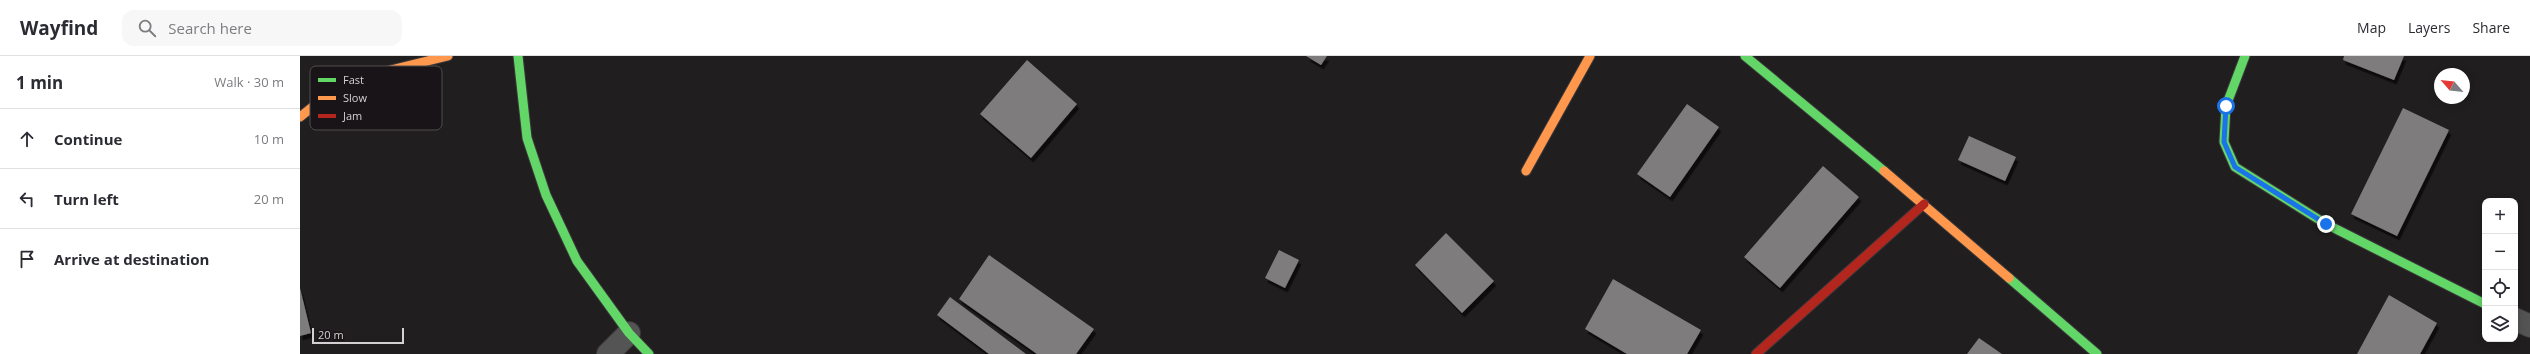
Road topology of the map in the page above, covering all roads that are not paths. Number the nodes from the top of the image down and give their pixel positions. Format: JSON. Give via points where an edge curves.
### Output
{"nodes":[{"id":1,"x":448,"y":56,"type":"edge"},
{"id":2,"x":518,"y":56,"type":"edge"},
{"id":3,"x":1590,"y":56,"type":"edge"},
{"id":4,"x":1745,"y":56,"type":"edge"},
{"id":5,"x":2245,"y":56,"type":"edge"},
{"id":6,"x":407,"y":66,"type":"edge"},
{"id":7,"x":310,"y":109,"type":"edge"},
{"id":8,"x":300,"y":117,"type":"edge"},
{"id":9,"x":1526,"y":171,"type":"dead end"},
{"id":10,"x":1924,"y":204,"type":"junction"},
{"id":11,"x":2482,"y":302,"type":"edge"},
{"id":12,"x":2518,"y":320,"type":"edge"},
{"id":13,"x":2530,"y":326,"type":"edge"},
{"id":14,"x":629,"y":333,"type":"junction"},
{"id":15,"x":608,"y":354,"type":"edge"},
{"id":16,"x":649,"y":354,"type":"edge"},
{"id":17,"x":1756,"y":354,"type":"edge"},
{"id":18,"x":2098,"y":354,"type":"edge"}],
"edges":[{"from":1,"to":6,"type":"street"},
{"from":2,"to":14,"type":"street","via":[[527,138],[546,195],[577,261]]},
{"from":3,"to":9,"type":"street"},
{"from":4,"to":10,"type":"street"},
{"from":5,"to":11,"type":"street","via":[[2226,106],[2224,142],[2235,167],[2326,224]]},
{"from":7,"to":8,"type":"street"},
{"from":10,"to":17,"type":"street"},
{"from":10,"to":18,"type":"street"},
{"from":12,"to":13,"type":"street"},
{"from":14,"to":15,"type":"street"},
{"from":14,"to":16,"type":"street"}]}
